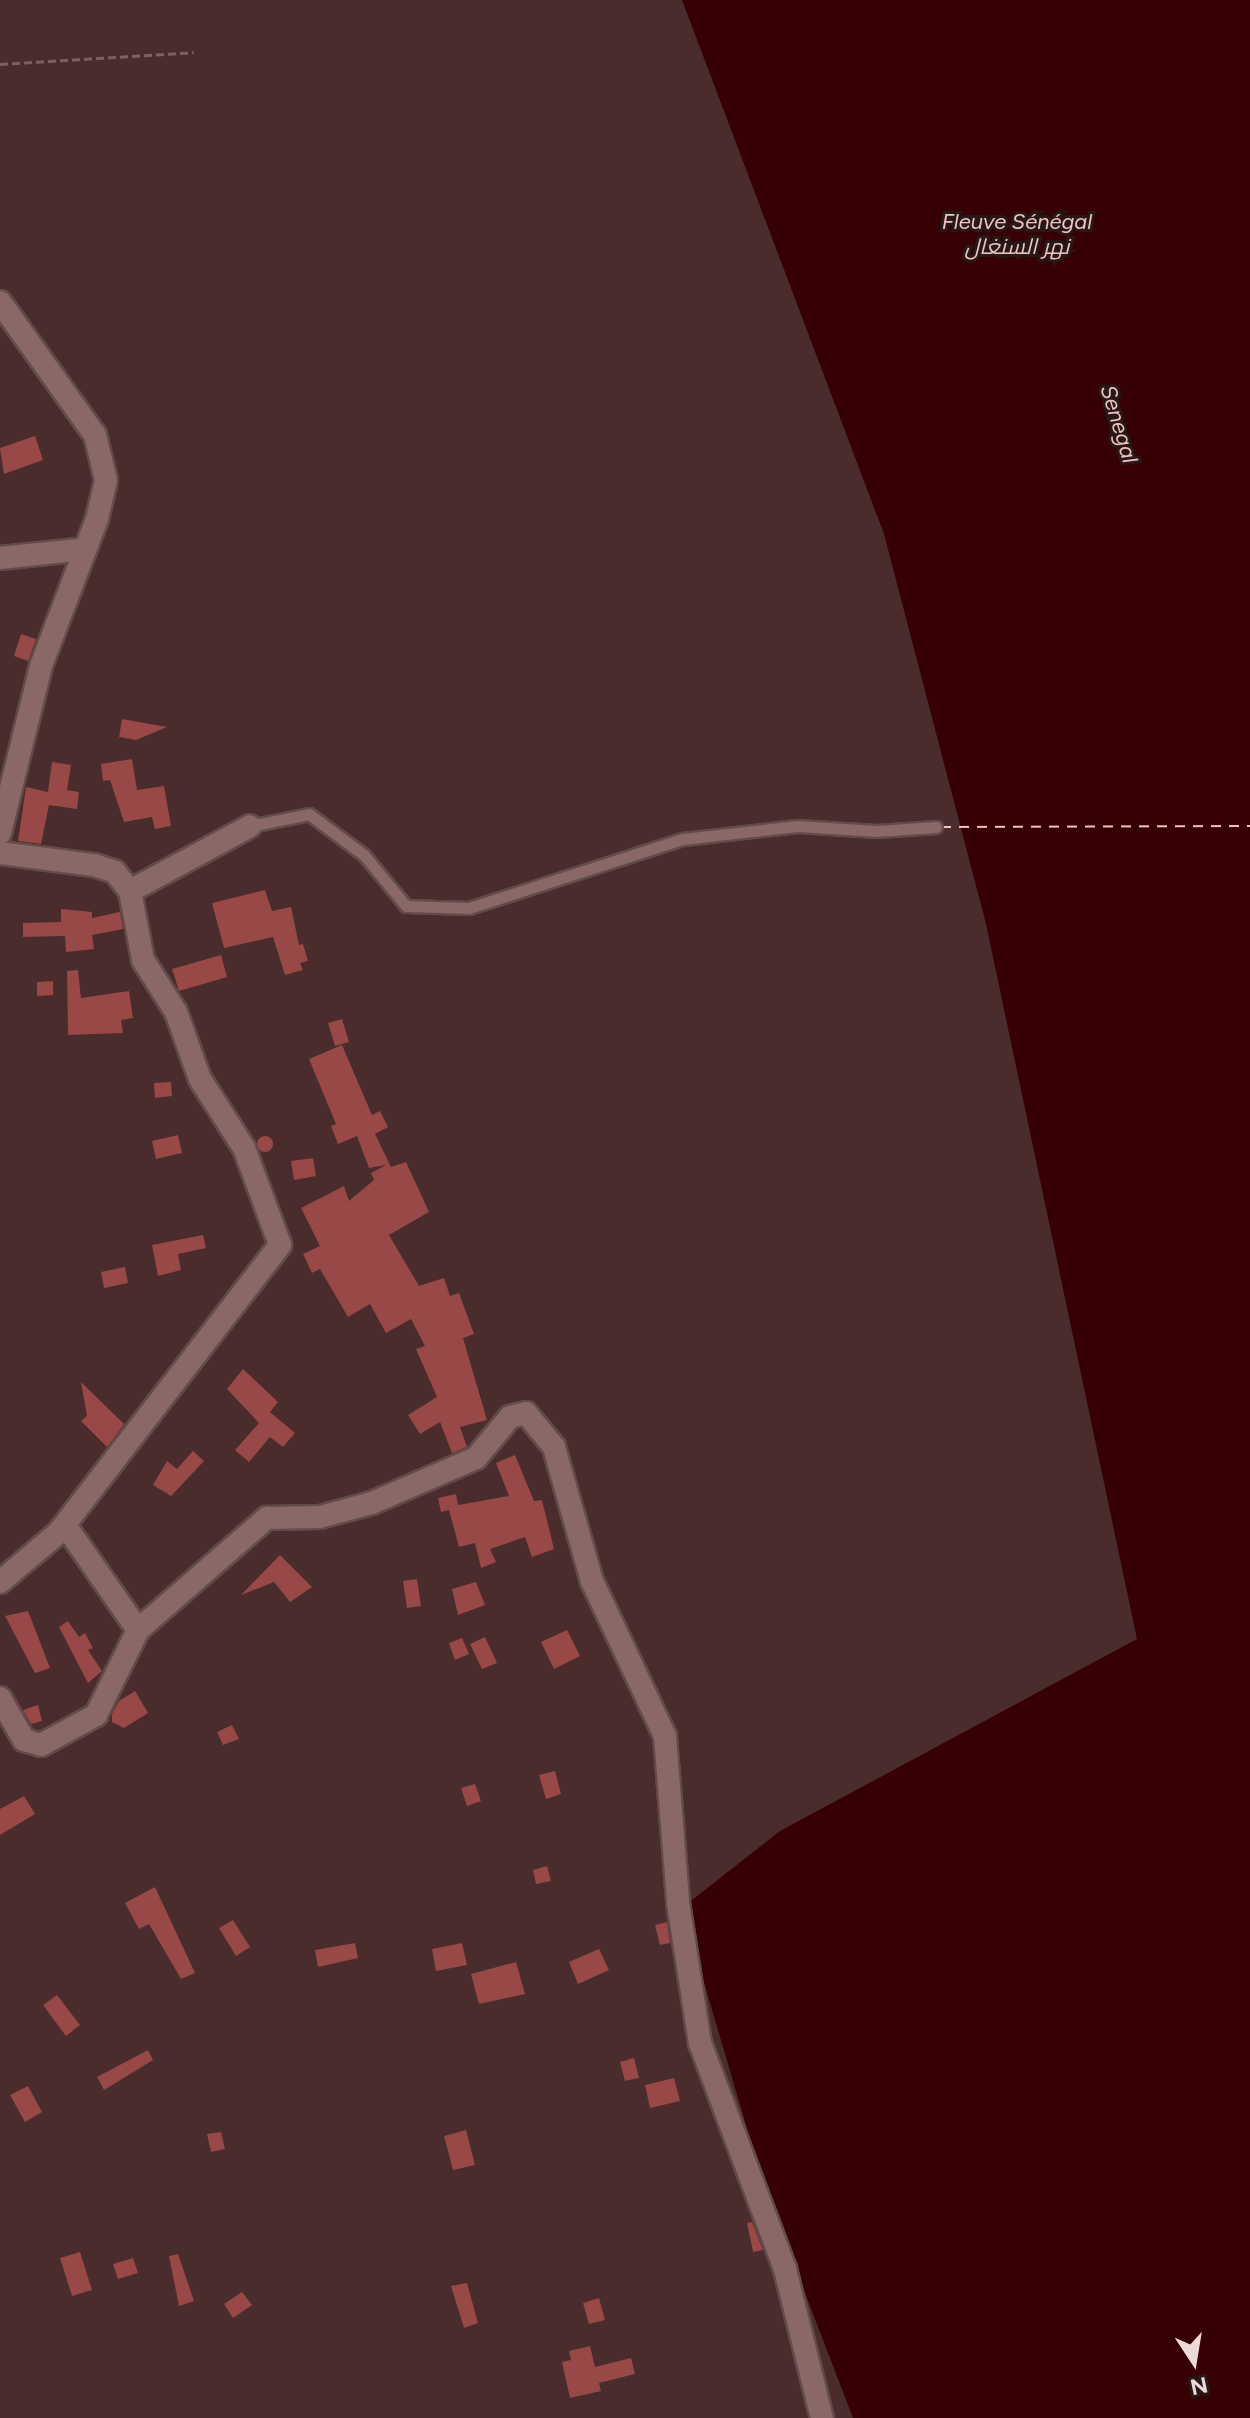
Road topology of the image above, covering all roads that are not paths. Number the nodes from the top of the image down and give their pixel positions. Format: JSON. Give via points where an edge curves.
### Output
{"nodes":[{"id":1,"x":0,"y":302,"type":"edge"},
{"id":2,"x":85,"y":549,"type":"junction"},
{"id":3,"x":0,"y":558,"type":"edge"},
{"id":4,"x":250,"y":826,"type":"joint"},
{"id":5,"x":936,"y":827,"type":"dead end"},
{"id":6,"x":0,"y":833,"type":"edge"},
{"id":7,"x":0,"y":853,"type":"edge"},
{"id":8,"x":130,"y":891,"type":"junction"},
{"id":9,"x":65,"y":1525,"type":"junction"},
{"id":10,"x":0,"y":1582,"type":"edge"},
{"id":11,"x":138,"y":1630,"type":"junction"},
{"id":12,"x":0,"y":1698,"type":"edge"},
{"id":13,"x":822,"y":2418,"type":"edge"}],
"edges":[{"from":1,"to":2,"type":"street","via":[[95,435],[103,458],[106,480]]},
{"from":2,"to":3,"type":"street"},
{"from":2,"to":6,"type":"street","via":[[41,666]]},
{"from":4,"to":5,"type":"lane","via":[[309,814],[364,855],[406,906],[469,908],[683,839],[797,826],[877,831]]},
{"from":4,"to":8,"type":"street"},
{"from":7,"to":8,"type":"street","via":[[94,865],[115,872]]},
{"from":8,"to":9,"type":"street","via":[[143,960],[176,1012],[200,1079],[244,1148],[280,1245]]},
{"from":9,"to":10,"type":"street"},
{"from":9,"to":11,"type":"street"},
{"from":11,"to":12,"type":"street","via":[[96,1715],[41,1745],[24,1740]]},
{"from":11,"to":13,"type":"street","via":[[267,1518],[320,1517],[372,1503],[476,1458],[510,1417],[526,1413],[541,1426],[554,1447],[592,1581],[665,1736],[678,1903],[700,2043],[785,2269]]}]}
